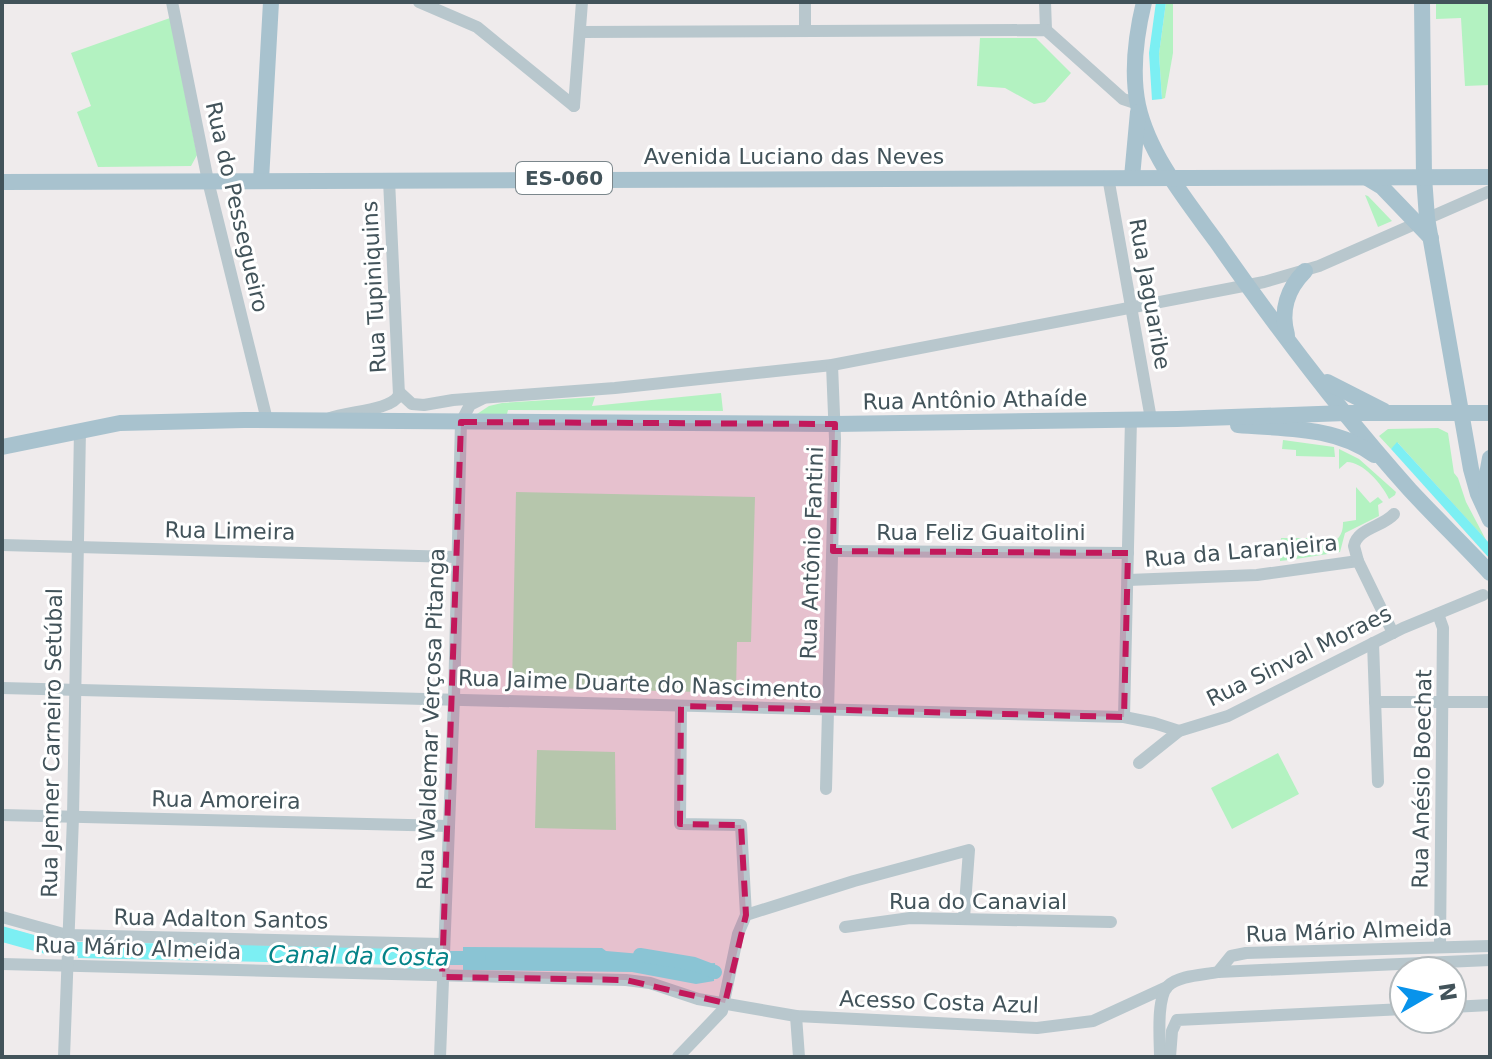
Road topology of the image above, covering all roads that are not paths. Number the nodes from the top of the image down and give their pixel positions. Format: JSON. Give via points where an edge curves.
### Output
{"nodes":[{"id":1,"x":172,"y":2,"type":"edge"},
{"id":2,"x":271,"y":2,"type":"edge"},
{"id":3,"x":419,"y":2,"type":"edge"},
{"id":4,"x":582,"y":2,"type":"edge"},
{"id":5,"x":805,"y":2,"type":"edge"},
{"id":6,"x":1045,"y":2,"type":"edge"},
{"id":7,"x":1144,"y":2,"type":"edge"},
{"id":8,"x":1422,"y":2,"type":"edge"},
{"id":9,"x":1046,"y":30,"type":"junction"},
{"id":10,"x":805,"y":31,"type":"junction"},
{"id":11,"x":582,"y":32,"type":"junction"},
{"id":12,"x":1138,"y":105,"type":"junction"},
{"id":13,"x":1170,"y":176,"type":"junction"},
{"id":14,"x":1108,"y":177,"type":"junction"},
{"id":15,"x":1132,"y":177,"type":"junction"},
{"id":16,"x":1361,"y":177,"type":"junction"},
{"id":17,"x":1424,"y":177,"type":"junction"},
{"id":18,"x":1490,"y":177,"type":"edge"},
{"id":19,"x":261,"y":180,"type":"junction"},
{"id":20,"x":389,"y":180,"type":"junction"},
{"id":21,"x":208,"y":181,"type":"junction"},
{"id":22,"x":2,"y":182,"type":"edge"},
{"id":23,"x":1490,"y":191,"type":"edge"},
{"id":24,"x":1422,"y":221,"type":"junction"},
{"id":25,"x":1305,"y":271,"type":"junction"},
{"id":26,"x":1248,"y":286,"type":"junction"},
{"id":27,"x":1132,"y":309,"type":"junction"},
{"id":28,"x":1288,"y":339,"type":"junction"},
{"id":29,"x":832,"y":365,"type":"junction"},
{"id":30,"x":1315,"y":374,"type":"junction"},
{"id":31,"x":399,"y":392,"type":"junction"},
{"id":32,"x":488,"y":397,"type":"junction"},
{"id":33,"x":1346,"y":413,"type":"junction"},
{"id":34,"x":1388,"y":413,"type":"junction"},
{"id":35,"x":1490,"y":413,"type":"edge"},
{"id":36,"x":1463,"y":414,"type":"junction"},
{"id":37,"x":1131,"y":419,"type":"junction"},
{"id":38,"x":1151,"y":419,"type":"junction"},
{"id":39,"x":1177,"y":419,"type":"junction"},
{"id":40,"x":267,"y":420,"type":"junction"},
{"id":41,"x":323,"y":421,"type":"junction"},
{"id":42,"x":461,"y":422,"type":"junction"},
{"id":43,"x":835,"y":424,"type":"junction"},
{"id":44,"x":80,"y":430,"type":"junction"},
{"id":45,"x":2,"y":447,"type":"edge"},
{"id":46,"x":1490,"y":458,"type":"edge"},
{"id":47,"x":1391,"y":467,"type":"junction"},
{"id":48,"x":1394,"y":514,"type":"dead end"},
{"id":49,"x":1490,"y":518,"type":"edge"},
{"id":50,"x":2,"y":545,"type":"edge"},
{"id":51,"x":77,"y":547,"type":"junction"},
{"id":52,"x":833,"y":551,"type":"junction"},
{"id":53,"x":1128,"y":553,"type":"junction"},
{"id":54,"x":457,"y":557,"type":"junction"},
{"id":55,"x":1358,"y":561,"type":"junction"},
{"id":56,"x":1490,"y":573,"type":"edge"},
{"id":57,"x":1128,"y":580,"type":"junction"},
{"id":58,"x":1483,"y":595,"type":"dead end"},
{"id":59,"x":1438,"y":614,"type":"junction"},
{"id":60,"x":1393,"y":633,"type":"junction"},
{"id":61,"x":1373,"y":643,"type":"junction"},
{"id":62,"x":2,"y":688,"type":"edge"},
{"id":63,"x":75,"y":689,"type":"junction"},
{"id":64,"x":454,"y":698,"type":"junction"},
{"id":65,"x":1375,"y":702,"type":"junction"},
{"id":66,"x":1490,"y":702,"type":"edge"},
{"id":67,"x":1442,"y":703,"type":"junction"},
{"id":68,"x":681,"y":706,"type":"junction"},
{"id":69,"x":827,"y":710,"type":"junction"},
{"id":70,"x":1124,"y":717,"type":"junction"},
{"id":71,"x":1179,"y":731,"type":"junction"},
{"id":72,"x":1139,"y":763,"type":"dead end"},
{"id":73,"x":1378,"y":782,"type":"dead end"},
{"id":74,"x":826,"y":789,"type":"dead end"},
{"id":75,"x":2,"y":815,"type":"edge"},
{"id":76,"x":73,"y":817,"type":"junction"},
{"id":77,"x":449,"y":826,"type":"junction"},
{"id":78,"x":746,"y":915,"type":"junction"},
{"id":79,"x":2,"y":917,"type":"edge"},
{"id":80,"x":964,"y":918,"type":"junction"},
{"id":81,"x":1111,"y":922,"type":"dead end"},
{"id":82,"x":845,"y":927,"type":"dead end"},
{"id":83,"x":67,"y":938,"type":"junction"},
{"id":84,"x":1490,"y":946,"type":"edge"},
{"id":85,"x":442,"y":947,"type":"junction"},
{"id":86,"x":1440,"y":947,"type":"junction"},
{"id":87,"x":1490,"y":960,"type":"edge"},
{"id":88,"x":66,"y":963,"type":"junction"},
{"id":89,"x":2,"y":964,"type":"edge"},
{"id":90,"x":1218,"y":972,"type":"junction"},
{"id":91,"x":442,"y":974,"type":"junction"},
{"id":92,"x":1167,"y":987,"type":"junction"},
{"id":93,"x":725,"y":1003,"type":"junction"},
{"id":94,"x":1490,"y":1005,"type":"edge"},
{"id":95,"x":1468,"y":1006,"type":"edge"},
{"id":96,"x":1388,"y":1010,"type":"edge"},
{"id":97,"x":796,"y":1016,"type":"junction"},
{"id":98,"x":64,"y":1057,"type":"edge"},
{"id":99,"x":440,"y":1057,"type":"edge"},
{"id":100,"x":678,"y":1057,"type":"edge"},
{"id":101,"x":799,"y":1057,"type":"edge"},
{"id":102,"x":1160,"y":1057,"type":"edge"},
{"id":103,"x":1170,"y":1057,"type":"edge"}],
"edges":[{"from":1,"to":21,"type":"street","name":"Rua do Pessegueiro"},
{"from":2,"to":19,"type":"main road"},
{"from":3,"to":11,"type":"street","via":[[477,27],[574,106]]},
{"from":4,"to":11,"type":"street"},
{"from":5,"to":10,"type":"street"},
{"from":6,"to":9,"type":"street"},
{"from":7,"to":12,"type":"main road","via":[[1136,61]]},
{"from":8,"to":17,"type":"main road"},
{"from":9,"to":10,"type":"street"},
{"from":9,"to":12,"type":"street","via":[[1123,99]]},
{"from":10,"to":11,"type":"street"},
{"from":12,"to":13,"type":"main road"},
{"from":12,"to":15,"type":"main road"},
{"from":13,"to":15,"type":"main road","name":"Avenida Luciano das Neves","number":"ES-060"},
{"from":13,"to":16,"type":"main road","name":"Avenida Luciano das Neves","number":"ES-060"},
{"from":13,"to":26,"type":"main road"},
{"from":14,"to":15,"type":"main road","name":"Avenida Luciano das Neves","number":"ES-060"},
{"from":14,"to":20,"type":"main road","name":"Avenida Luciano das Neves","number":"ES-060"},
{"from":14,"to":27,"type":"street","name":"Rua Jaguaribe"},
{"from":16,"to":17,"type":"main road","name":"Avenida Luciano das Neves"},
{"from":16,"to":24,"type":"main road","via":[[1382,187]]},
{"from":17,"to":18,"type":"main road","name":"Avenida Luciano das Neves"},
{"from":17,"to":24,"type":"main road"},
{"from":19,"to":20,"type":"main road","name":"Avenida Luciano das Neves","number":"ES-060"},
{"from":19,"to":21,"type":"main road","name":"Avenida Luciano das Neves","number":"ES-060"},
{"from":20,"to":31,"type":"street","name":"Rua Tupiniquins"},
{"from":21,"to":22,"type":"main road","name":"Avenida Luciano das Neves","number":"ES-060"},
{"from":21,"to":40,"type":"street","name":"Rua do Pessegueiro"},
{"from":23,"to":24,"type":"street"},
{"from":24,"to":25,"type":"street"},
{"from":24,"to":36,"type":"main road","via":[[1431,238]]},
{"from":25,"to":26,"type":"street"},
{"from":25,"to":28,"type":"main road","via":[[1286,303]]},
{"from":26,"to":27,"type":"street"},
{"from":26,"to":28,"type":"main road"},
{"from":27,"to":29,"type":"street"},
{"from":27,"to":38,"type":"street","name":"Rua Jaguaribe"},
{"from":28,"to":30,"type":"main road"},
{"from":29,"to":32,"type":"street"},
{"from":29,"to":43,"type":"street","name":"Rua Antônio Fantini"},
{"from":30,"to":33,"type":"main road"},
{"from":30,"to":34,"type":"main road"},
{"from":31,"to":32,"type":"street","via":[[418,405]]},
{"from":31,"to":41,"type":"street","via":[[390,405]]},
{"from":32,"to":42,"type":"street","via":[[470,405]]},
{"from":33,"to":34,"type":"main road","name":"Rua Antônio Athaíde"},
{"from":33,"to":39,"type":"main road","name":"Rua Antônio Athaíde"},
{"from":33,"to":47,"type":"main road"},
{"from":34,"to":36,"type":"main road","name":"Rua Antônio Athaíde"},
{"from":35,"to":36,"type":"main road","name":"Rua Antônio Athaíde"},
{"from":36,"to":49,"type":"main road","via":[[1474,482]]},
{"from":37,"to":38,"type":"main road","name":"Rua Antônio Athaíde"},
{"from":37,"to":43,"type":"main road","name":"Rua Antônio Athaíde"},
{"from":37,"to":53,"type":"street"},
{"from":38,"to":39,"type":"main road","name":"Rua Antônio Athaíde"},
{"from":39,"to":47,"type":"main road","via":[[1336,436]]},
{"from":40,"to":41,"type":"main road","name":"Rua Antônio Athaíde"},
{"from":40,"to":44,"type":"main road","name":"Rua Antônio Athaíde","via":[[132,423]]},
{"from":41,"to":42,"type":"main road","name":"Rua Antônio Athaíde"},
{"from":42,"to":43,"type":"main road","name":"Rua Antônio Athaíde"},
{"from":42,"to":54,"type":"street","name":"Rua Waldemar Verçosa Pitanga"},
{"from":43,"to":52,"type":"street","name":"Rua Antônio Fantini"},
{"from":44,"to":45,"type":"main road","name":"Rua Antônio Athaíde"},
{"from":44,"to":51,"type":"street","name":"Rua Jenner Carneiro Setúbal"},
{"from":46,"to":49,"type":"main road"},
{"from":47,"to":56,"type":"main road"},
{"from":48,"to":55,"type":"street","name":"Rua da Laranjeira","via":[[1355,540]]},
{"from":50,"to":51,"type":"street","name":"Rua Limeira"},
{"from":51,"to":54,"type":"street","name":"Rua Limeira"},
{"from":51,"to":63,"type":"street","name":"Rua Jenner Carneiro Setúbal"},
{"from":52,"to":53,"type":"street","name":"Rua Feliz Guaitolini"},
{"from":52,"to":69,"type":"street","name":"Rua Antônio Fantini"},
{"from":53,"to":57,"type":"street"},
{"from":54,"to":64,"type":"street","name":"Rua Waldemar Verçosa Pitanga"},
{"from":55,"to":57,"type":"street","name":"Rua da Laranjeira","via":[[1257,575]]},
{"from":55,"to":60,"type":"street","name":"Rua da Laranjeira"},
{"from":57,"to":70,"type":"street"},
{"from":58,"to":59,"type":"street","name":"Rua Sinval Moraes"},
{"from":59,"to":60,"type":"street","name":"Rua Sinval Moraes"},
{"from":59,"to":67,"type":"street","name":"Rua Anésio Boechat","via":[[1443,628]]},
{"from":60,"to":61,"type":"street","name":"Rua Sinval Moraes"},
{"from":61,"to":65,"type":"street"},
{"from":61,"to":71,"type":"street","name":"Rua Sinval Moraes","via":[[1241,710]]},
{"from":62,"to":63,"type":"street","name":"Rua Jaime Duarte do Nascimento"},
{"from":63,"to":64,"type":"street","name":"Rua Jaime Duarte do Nascimento"},
{"from":63,"to":76,"type":"street","name":"Rua Jenner Carneiro Setúbal"},
{"from":64,"to":68,"type":"street","name":"Rua Jaime Duarte do Nascimento"},
{"from":64,"to":77,"type":"street","name":"Rua Waldemar Verçosa Pitanga"},
{"from":65,"to":67,"type":"street"},
{"from":65,"to":73,"type":"street"},
{"from":66,"to":67,"type":"street"},
{"from":67,"to":86,"type":"street","name":"Rua Anésio Boechat"},
{"from":68,"to":69,"type":"street","name":"Rua Jaime Duarte do Nascimento"},
{"from":68,"to":78,"type":"street","via":[[680,824],[741,825]]},
{"from":69,"to":70,"type":"street","name":"Rua Jaime Duarte do Nascimento"},
{"from":69,"to":74,"type":"street","name":"Rua Antônio Fantini"},
{"from":70,"to":71,"type":"street","name":"Rua Jaime Duarte do Nascimento"},
{"from":71,"to":72,"type":"street","name":"Rua Sinval Moraes"},
{"from":75,"to":76,"type":"street","name":"Rua Amoreira"},
{"from":76,"to":77,"type":"street","name":"Rua Amoreira"},
{"from":76,"to":83,"type":"street","name":"Rua Jenner Carneiro Setúbal"},
{"from":77,"to":85,"type":"street","name":"Rua Waldemar Verçosa Pitanga"},
{"from":78,"to":80,"type":"street","via":[[969,850]]},
{"from":78,"to":93,"type":"street"},
{"from":79,"to":83,"type":"street","name":"Rua Adalton Santos"},
{"from":80,"to":81,"type":"street","name":"Rua do Canavial"},
{"from":80,"to":82,"type":"street","name":"Rua do Canavial","via":[[900,918]]},
{"from":83,"to":85,"type":"street","name":"Rua Adalton Santos"},
{"from":83,"to":88,"type":"street","name":"Rua Jenner Carneiro Setúbal"},
{"from":84,"to":86,"type":"street","name":"Rua Mário Almeida"},
{"from":85,"to":91,"type":"street","name":"Rua Waldemar Verçosa Pitanga"},
{"from":86,"to":90,"type":"street","name":"Rua Mário Almeida","via":[[1246,953],[1231,956]]},
{"from":87,"to":90,"type":"street","name":"Rua Mário Almeida"},
{"from":88,"to":89,"type":"street","name":"Rua Mário Almeida"},
{"from":88,"to":91,"type":"street","name":"Rua Mário Almeida"},
{"from":88,"to":98,"type":"street","name":"Rua Jenner Carneiro Setúbal"},
{"from":90,"to":92,"type":"street","name":"Rua Mário Almeida"},
{"from":91,"to":93,"type":"street","name":"Rua Mário Almeida","via":[[626,980]]},
{"from":91,"to":99,"type":"street","name":"Rua Waldemar Verçosa Pitanga"},
{"from":92,"to":97,"type":"street","name":"Acesso Costa Azul","via":[[1093,1021],[1037,1028]]},
{"from":92,"to":102,"type":"street","via":[[1162,996]]},
{"from":93,"to":97,"type":"street","name":"Rua Mário Almeida"},
{"from":93,"to":100,"type":"street"},
{"from":94,"to":95,"type":"street"},
{"from":96,"to":103,"type":"street","via":[[1177,1020]]},
{"from":97,"to":101,"type":"street"}]}
